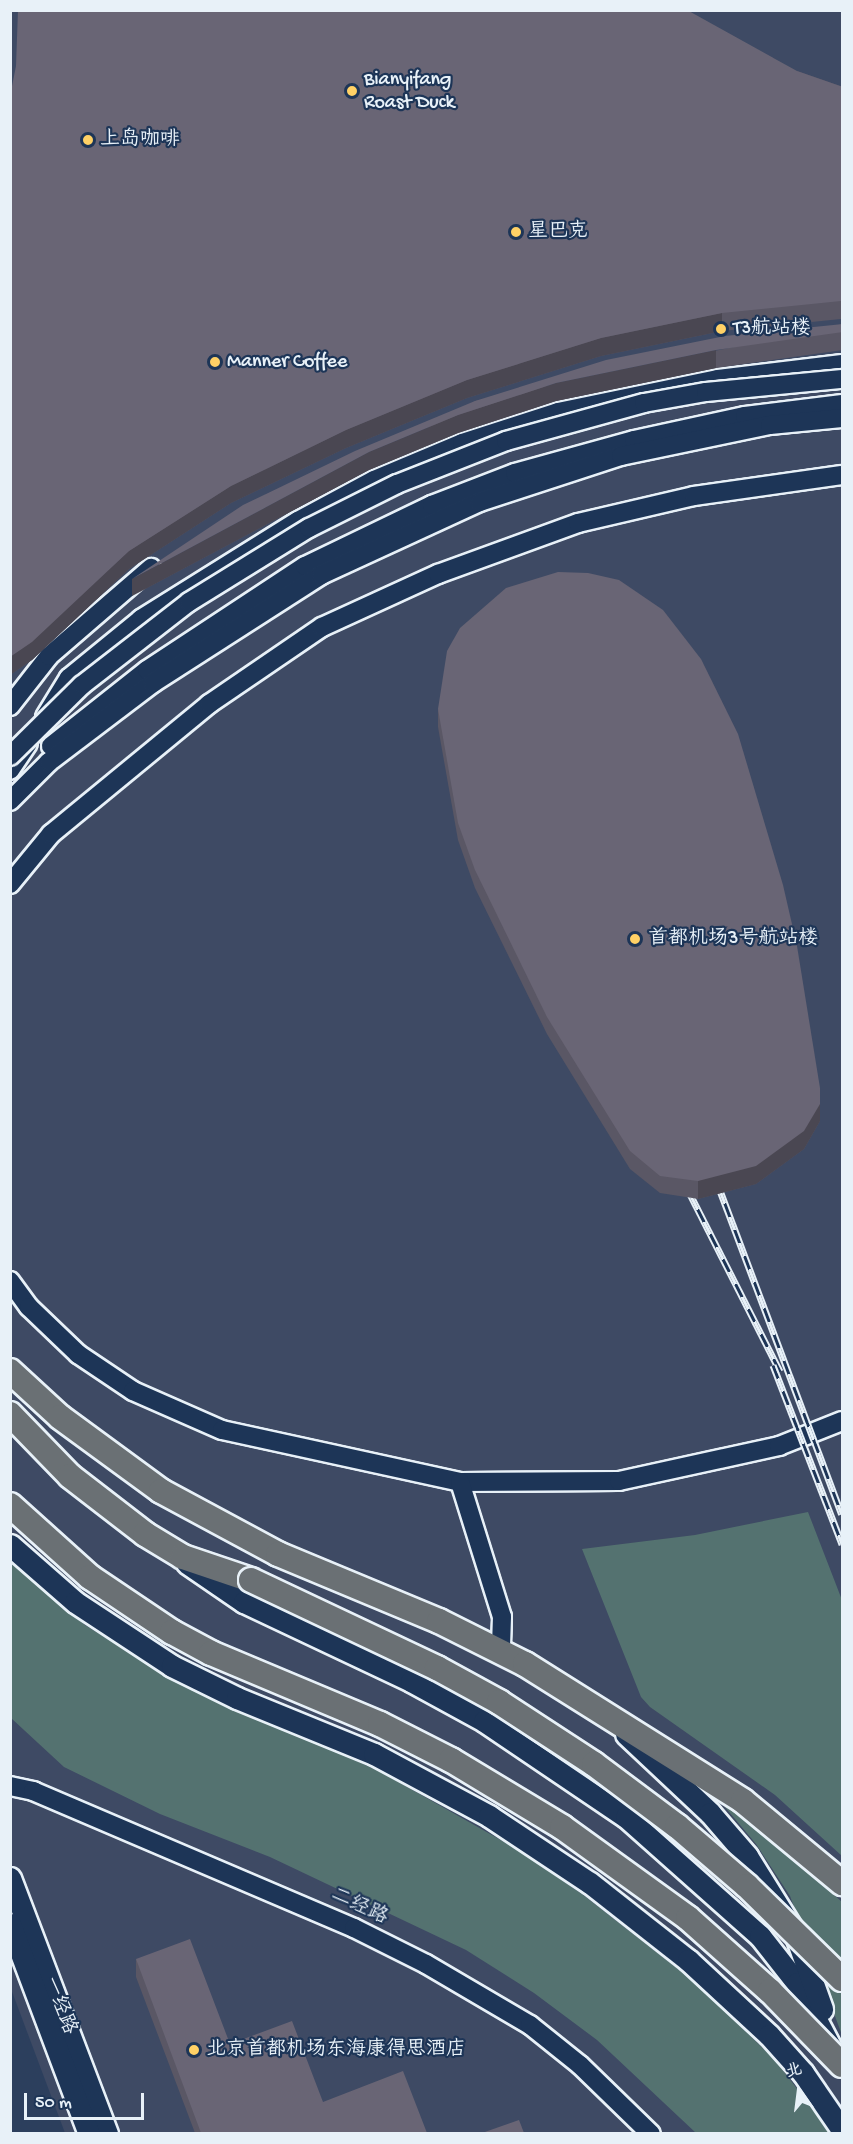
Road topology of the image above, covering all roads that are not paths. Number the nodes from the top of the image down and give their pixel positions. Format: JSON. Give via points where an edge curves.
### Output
{"nodes":[{"id":1,"x":843,"y":364,"type":"edge"},
{"id":2,"x":843,"y":379,"type":"edge"},
{"id":3,"x":843,"y":404,"type":"edge"},
{"id":4,"x":843,"y":418,"type":"edge"},
{"id":5,"x":843,"y":475,"type":"edge"},
{"id":6,"x":167,"y":558,"type":"edge"},
{"id":7,"x":10,"y":706,"type":"edge"},
{"id":8,"x":10,"y":756,"type":"edge"},
{"id":9,"x":10,"y":770,"type":"edge"},
{"id":10,"x":10,"y":778,"type":"edge"},
{"id":11,"x":10,"y":801,"type":"edge"},
{"id":12,"x":10,"y":884,"type":"edge"},
{"id":13,"x":10,"y":1281,"type":"edge"},
{"id":14,"x":10,"y":1371,"type":"edge"},
{"id":15,"x":10,"y":1414,"type":"edge"},
{"id":16,"x":843,"y":1421,"type":"edge"},
{"id":17,"x":460,"y":1482,"type":"junction"},
{"id":18,"x":10,"y":1505,"type":"edge"},
{"id":19,"x":10,"y":1545,"type":"edge"},
{"id":20,"x":170,"y":1551,"type":"junction"},
{"id":21,"x":501,"y":1650,"type":"junction"},
{"id":22,"x":603,"y":1713,"type":"junction"},
{"id":23,"x":10,"y":1786,"type":"edge"},
{"id":24,"x":10,"y":1878,"type":"edge"},
{"id":25,"x":843,"y":1883,"type":"edge"},
{"id":26,"x":10,"y":1924,"type":"edge"},
{"id":27,"x":843,"y":1979,"type":"edge"},
{"id":28,"x":842,"y":2071,"type":"edge"},
{"id":29,"x":843,"y":2130,"type":"edge"},
{"id":30,"x":88,"y":2133,"type":"edge"},
{"id":31,"x":107,"y":2133,"type":"edge"},
{"id":32,"x":651,"y":2133,"type":"edge"}],
"edges":[{"from":1,"to":9,"type":"street","via":[[718,379],[558,412],[462,443],[374,480],[298,521],[141,619],[69,678]]},
{"from":2,"to":8,"type":"street","bridge":true,"via":[[706,392],[644,403],[506,441],[397,484],[309,528],[182,607],[82,685]]},
{"from":3,"to":10,"type":"street","via":[[745,416],[634,440],[515,473],[398,519],[318,559],[184,645],[121,689]]},
{"from":4,"to":11,"type":"street","via":[[770,425],[621,456],[480,502],[331,570],[153,683],[49,762]]},
{"from":5,"to":12,"type":"street","via":[[694,496],[578,523],[438,574],[322,627],[209,704],[51,834]]},
{"from":6,"to":7,"type":"street","via":[[137,577],[49,657]]},
{"from":13,"to":17,"type":"street","via":[[29,1308],[78,1354],[133,1391],[222,1430]]},
{"from":14,"to":21,"type":"highway","via":[[60,1417],[134,1473],[210,1520],[303,1566]]},
{"from":15,"to":20,"type":"highway","via":[[70,1476]]},
{"from":16,"to":17,"type":"street","via":[[778,1446],[619,1480]]},
{"from":17,"to":21,"type":"street","via":[[502,1617]]},
{"from":18,"to":28,"type":"highway","bridge":true,"via":[[90,1577],[172,1632],[211,1653],[339,1705],[430,1749],[562,1827],[688,1918],[770,1991]]},
{"from":19,"to":29,"type":"main road","via":[[75,1602],[172,1666],[237,1698],[374,1754],[489,1816],[590,1883],[688,1960],[769,2035]]},
{"from":20,"to":27,"type":"highway","bridge":true,"via":[[251,1580],[401,1648],[499,1702],[658,1811],[783,1917]]},
{"from":20,"to":28,"type":"main road","via":[[244,1602],[411,1681],[484,1721],[626,1817],[760,1935],[797,1983]]},
{"from":21,"to":22,"type":"highway"},
{"from":22,"to":25,"type":"highway","via":[[743,1801]]},
{"from":22,"to":28,"type":"main road","via":[[710,1813],[761,1876],[803,1951]]},
{"from":23,"to":32,"type":"street","name":"二经路","via":[[33,1791],[321,1914],[426,1964],[530,2025],[580,2065]]},
{"from":24,"to":31,"type":"main road","name":"一经路"},
{"from":26,"to":30,"type":"main road","name":"一经路"}]}
